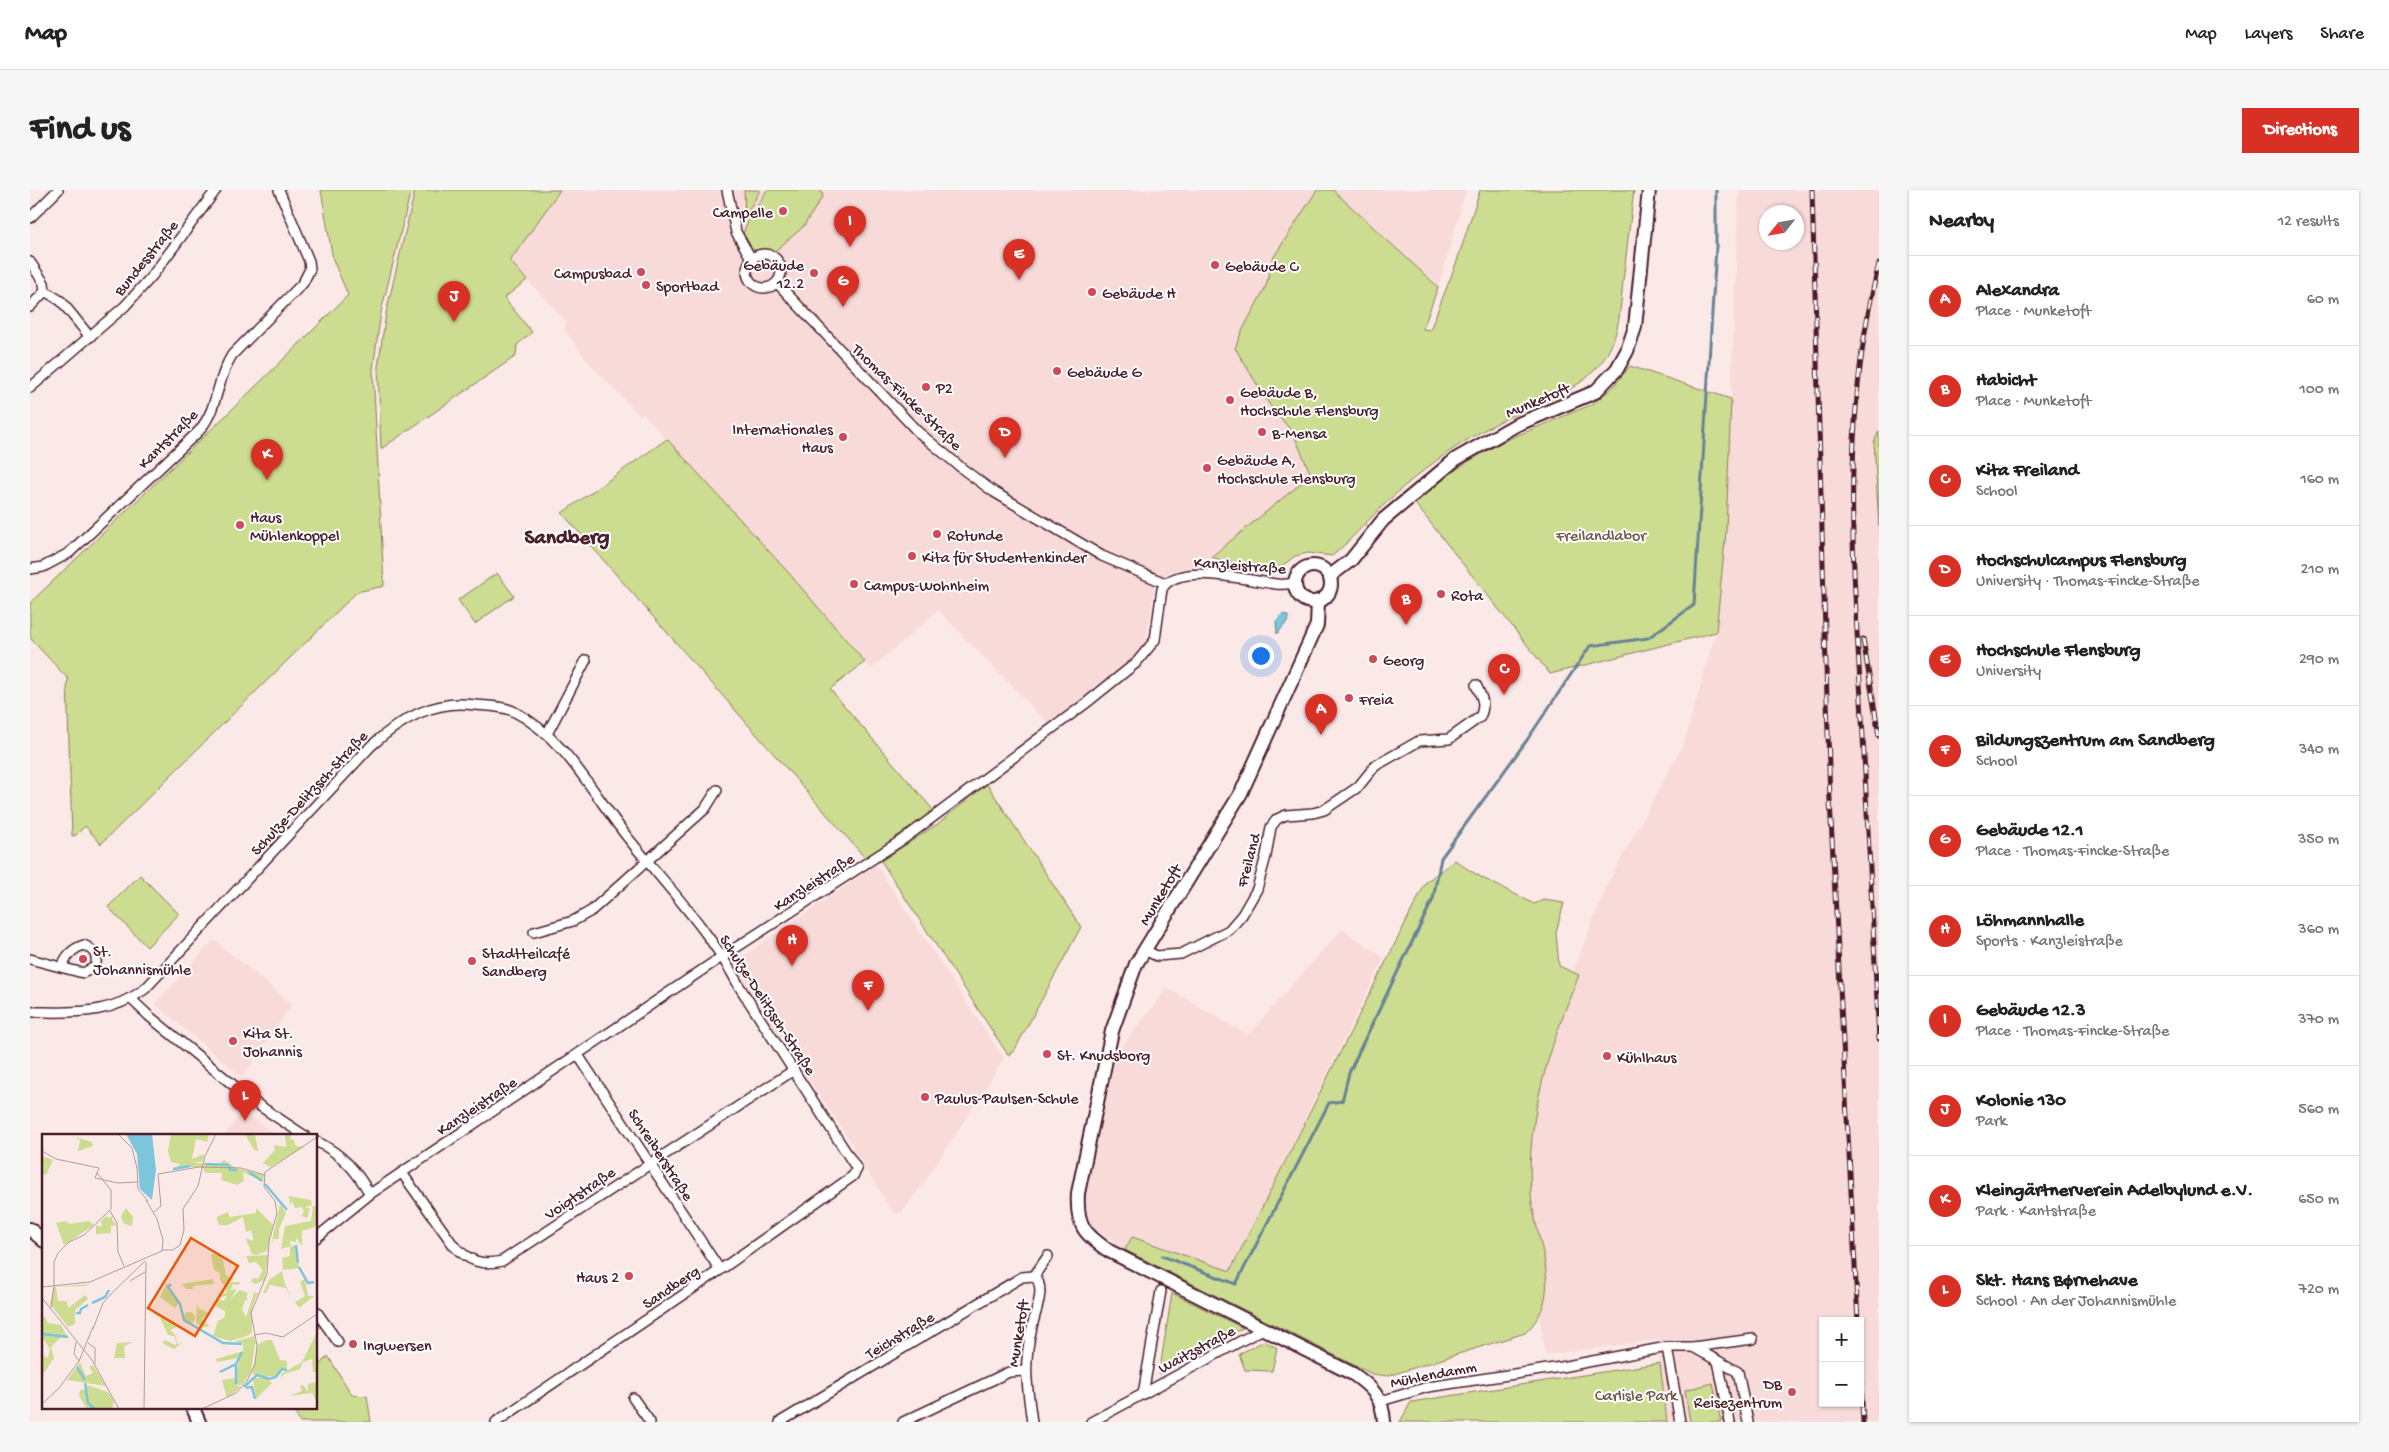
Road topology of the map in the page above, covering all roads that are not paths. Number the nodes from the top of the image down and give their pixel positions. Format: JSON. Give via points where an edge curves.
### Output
{"nodes":[{"id":1,"x":58,"y":190,"type":"edge"},
{"id":2,"x":216,"y":190,"type":"edge"},
{"id":3,"x":280,"y":190,"type":"edge"},
{"id":4,"x":727,"y":190,"type":"edge"},
{"id":5,"x":1649,"y":190,"type":"edge"},
{"id":6,"x":30,"y":218,"type":"edge"},
{"id":7,"x":752,"y":260,"type":"junction"},
{"id":8,"x":30,"y":262,"type":"edge"},
{"id":9,"x":777,"y":283,"type":"junction"},
{"id":10,"x":45,"y":290,"type":"junction"},
{"id":11,"x":30,"y":307,"type":"edge"},
{"id":12,"x":90,"y":337,"type":"junction"},
{"id":13,"x":30,"y":388,"type":"edge"},
{"id":14,"x":30,"y":569,"type":"edge"},
{"id":15,"x":1330,"y":576,"type":"junction"},
{"id":16,"x":1165,"y":583,"type":"junction"},
{"id":17,"x":1295,"y":583,"type":"junction"},
{"id":18,"x":1318,"y":602,"type":"junction"},
{"id":19,"x":586,"y":660,"type":"dead end"},
{"id":20,"x":1476,"y":685,"type":"dead end"},
{"id":21,"x":547,"y":734,"type":"junction"},
{"id":22,"x":717,"y":790,"type":"dead end"},
{"id":23,"x":647,"y":861,"type":"junction"},
{"id":24,"x":534,"y":932,"type":"dead end"},
{"id":25,"x":1144,"y":950,"type":"junction"},
{"id":26,"x":724,"y":956,"type":"junction"},
{"id":27,"x":30,"y":959,"type":"edge"},
{"id":28,"x":58,"y":966,"type":"dead end"},
{"id":29,"x":131,"y":999,"type":"junction"},
{"id":30,"x":30,"y":1012,"type":"edge"},
{"id":31,"x":578,"y":1055,"type":"junction"},
{"id":32,"x":794,"y":1070,"type":"junction"},
{"id":33,"x":302,"y":1134,"type":"edge"},
{"id":34,"x":318,"y":1142,"type":"edge"},
{"id":35,"x":649,"y":1164,"type":"junction"},
{"id":36,"x":857,"y":1169,"type":"joint"},
{"id":37,"x":402,"y":1173,"type":"junction"},
{"id":38,"x":370,"y":1194,"type":"junction"},
{"id":39,"x":1079,"y":1222,"type":"joint"},
{"id":40,"x":30,"y":1229,"type":"edge"},
{"id":41,"x":318,"y":1236,"type":"edge"},
{"id":42,"x":42,"y":1239,"type":"edge"},
{"id":43,"x":1048,"y":1256,"type":"dead end"},
{"id":44,"x":720,"y":1270,"type":"junction"},
{"id":45,"x":1034,"y":1276,"type":"junction"},
{"id":46,"x":1161,"y":1291,"type":"dead end"},
{"id":47,"x":318,"y":1314,"type":"edge"},
{"id":48,"x":1263,"y":1329,"type":"junction"},
{"id":49,"x":1753,"y":1339,"type":"dead end"},
{"id":50,"x":338,"y":1342,"type":"dead end"},
{"id":51,"x":1667,"y":1347,"type":"junction"},
{"id":52,"x":1693,"y":1347,"type":"junction"},
{"id":53,"x":1718,"y":1361,"type":"junction"},
{"id":54,"x":1025,"y":1371,"type":"junction"},
{"id":55,"x":1143,"y":1394,"type":"junction"},
{"id":56,"x":633,"y":1398,"type":"dead end"},
{"id":57,"x":1380,"y":1400,"type":"junction"},
{"id":58,"x":195,"y":1410,"type":"edge"},
{"id":59,"x":199,"y":1422,"type":"edge"},
{"id":60,"x":496,"y":1422,"type":"edge"},
{"id":61,"x":650,"y":1422,"type":"edge"},
{"id":62,"x":780,"y":1422,"type":"edge"},
{"id":63,"x":903,"y":1422,"type":"edge"},
{"id":64,"x":1032,"y":1422,"type":"edge"},
{"id":65,"x":1092,"y":1422,"type":"edge"},
{"id":66,"x":1384,"y":1422,"type":"edge"},
{"id":67,"x":1680,"y":1422,"type":"edge"},
{"id":68,"x":1730,"y":1422,"type":"edge"},
{"id":69,"x":1748,"y":1422,"type":"edge"}],
"edges":[{"from":1,"to":6,"type":"street"},
{"from":2,"to":12,"type":"street","name":"Bundesstraße","via":[[152,276]]},
{"from":3,"to":14,"type":"street","name":"Kantstraße","via":[[309,261],[310,269],[303,283],[232,355],[224,367],[209,419],[199,431],[69,553],[43,567]]},
{"from":4,"to":7,"type":"street","via":[[736,232]]},
{"from":5,"to":15,"type":"street","name":"Munketoft","via":[[1635,327],[1628,351],[1618,369],[1595,392],[1516,425],[1456,459],[1383,520],[1351,560]]},
{"from":7,"to":9,"type":"street","via":[[748,274],[753,284],[764,288]]},
{"from":7,"to":9,"type":"street","via":[[764,254],[777,259],[782,271]]},
{"from":8,"to":10,"type":"street"},
{"from":9,"to":16,"type":"street","name":"Thomas-Fincke-Straße","via":[[917,431],[964,470],[994,492],[1102,556]]},
{"from":10,"to":11,"type":"street"},
{"from":10,"to":12,"type":"street","via":[[61,300]]},
{"from":12,"to":13,"type":"street","name":"Bundesstraße"},
{"from":15,"to":17,"type":"street","via":[[1324,569],[1311,566],[1300,571]]},
{"from":15,"to":18,"type":"street","name":"Munketoft","via":[[1330,590]]},
{"from":16,"to":17,"type":"street","name":"Kanzleistraße","via":[[1189,575],[1237,576],[1278,585]]},
{"from":16,"to":26,"type":"street","name":"Kanzleistraße","via":[[1155,640],[1136,663],[905,838]]},
{"from":17,"to":18,"type":"street","via":[[1295,589],[1302,598]]},
{"from":18,"to":25,"type":"street","name":"Munketoft","via":[[1317,625],[1241,793]]},
{"from":19,"to":21,"type":"street"},
{"from":20,"to":25,"type":"street","name":"Freiland","via":[[1484,705],[1480,718],[1449,739],[1419,741],[1376,766],[1358,787],[1324,810],[1277,819],[1270,827],[1257,889],[1242,916],[1229,930],[1181,954],[1157,956]]},
{"from":21,"to":23,"type":"street","name":"Schulze-Delitzsch-Straße"},
{"from":21,"to":29,"type":"street","name":"Schulze-Delitzsch-Straße","via":[[511,710],[463,703],[441,705],[414,714],[398,724],[352,766],[145,989]]},
{"from":22,"to":23,"type":"street","via":[[705,809]]},
{"from":23,"to":24,"type":"street","via":[[583,917]]},
{"from":23,"to":26,"type":"street","name":"Schulze-Delitzsch-Straße"},
{"from":25,"to":39,"type":"street","name":"Munketoft","via":[[1112,1031],[1078,1193]]},
{"from":26,"to":31,"type":"street","name":"Kanzleistraße"},
{"from":26,"to":32,"type":"street","name":"Schulze-Delitzsch-Straße","via":[[738,986]]},
{"from":27,"to":28,"type":"street"},
{"from":29,"to":30,"type":"street","name":"Schulze-Delitzsch-Straße","via":[[109,1008],[86,1012]]},
{"from":29,"to":33,"type":"street","via":[[254,1102]]},
{"from":31,"to":35,"type":"street","name":"Schreiberstraße"},
{"from":31,"to":37,"type":"street","name":"Kanzleistraße"},
{"from":32,"to":35,"type":"street","name":"Voigtstraße"},
{"from":32,"to":36,"type":"street","name":"Schulze-Delitzsch-Straße"},
{"from":34,"to":38,"type":"street","via":[[356,1170]]},
{"from":35,"to":37,"type":"street","name":"Voigtstraße","via":[[510,1257],[483,1264],[464,1256],[454,1246]]},
{"from":35,"to":44,"type":"street","name":"Schreiberstraße"},
{"from":36,"to":44,"type":"street","name":"Sandberg","via":[[853,1176]]},
{"from":37,"to":38,"type":"street","name":"Kanzleistraße"},
{"from":38,"to":41,"type":"street","name":"Kanzleistraße"},
{"from":39,"to":48,"type":"street","name":"Mühlendamm","via":[[1087,1235],[1109,1251]]},
{"from":40,"to":42,"type":"street"},
{"from":43,"to":45,"type":"street"},
{"from":44,"to":60,"type":"street","name":"Sandberg"},
{"from":45,"to":54,"type":"street","name":"Munketoft","via":[[1040,1284],[1040,1292]]},
{"from":45,"to":62,"type":"street","name":"Teichstraße","via":[[1022,1277]]},
{"from":46,"to":55,"type":"street","name":"Waitzstraße"},
{"from":47,"to":50,"type":"street"},
{"from":48,"to":55,"type":"street","name":"Waitzstraße"},
{"from":48,"to":57,"type":"street","name":"Mühlendamm","via":[[1353,1374],[1370,1386]]},
{"from":49,"to":52,"type":"street","name":"Mühlendamm"},
{"from":51,"to":52,"type":"street","name":"Mühlendamm"},
{"from":51,"to":57,"type":"street","name":"Mühlendamm","via":[[1428,1388]]},
{"from":51,"to":67,"type":"street"},
{"from":52,"to":53,"type":"street"},
{"from":53,"to":68,"type":"street"},
{"from":53,"to":69,"type":"street","via":[[1738,1372]]},
{"from":54,"to":63,"type":"street","via":[[1009,1372]]},
{"from":54,"to":64,"type":"street","name":"Munketoft"},
{"from":55,"to":65,"type":"street","name":"Waitzstraße"},
{"from":56,"to":61,"type":"street"},
{"from":57,"to":66,"type":"street"},
{"from":58,"to":59,"type":"street"}]}
